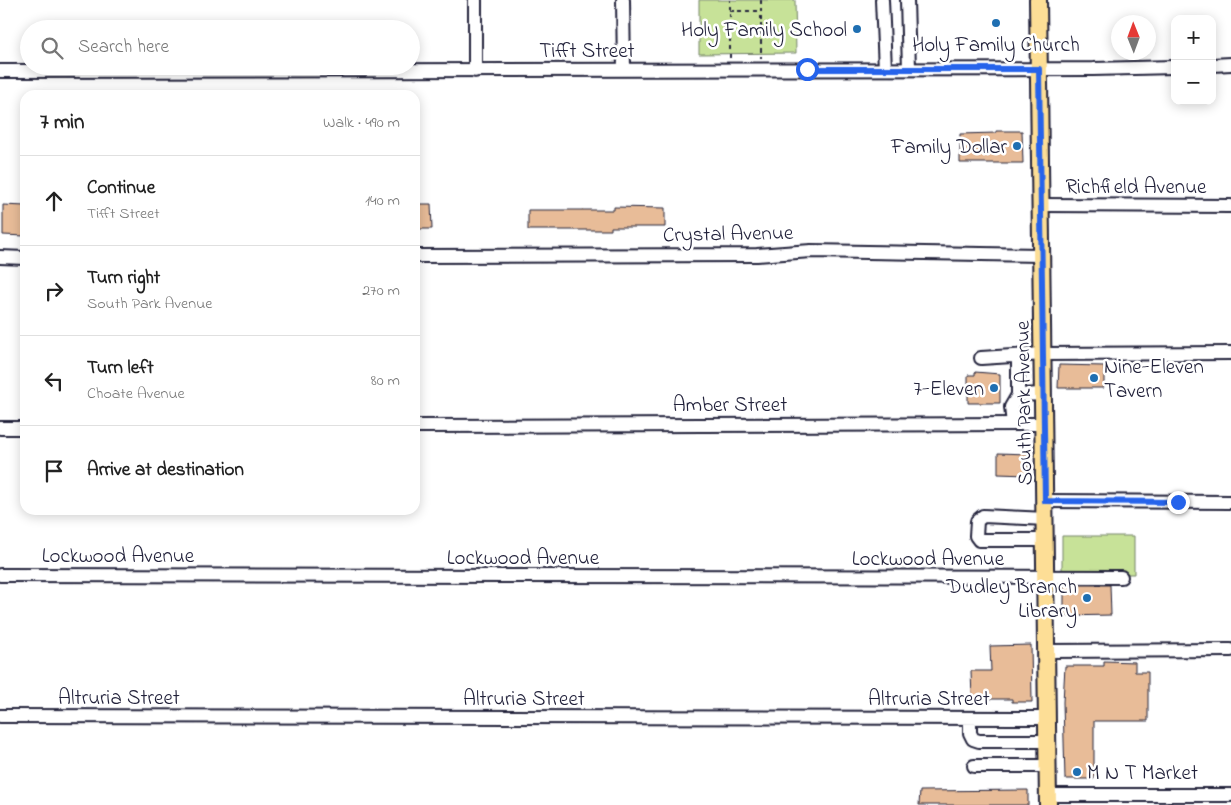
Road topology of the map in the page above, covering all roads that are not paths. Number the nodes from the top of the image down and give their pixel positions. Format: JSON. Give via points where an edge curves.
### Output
{"nodes":[{"id":1,"x":475,"y":0,"type":"edge"},
{"id":2,"x":623,"y":0,"type":"edge"},
{"id":3,"x":882,"y":0,"type":"edge"},
{"id":4,"x":907,"y":0,"type":"edge"},
{"id":5,"x":1038,"y":0,"type":"edge"},
{"id":6,"x":1231,"y":64,"type":"edge"},
{"id":7,"x":1216,"y":65,"type":"edge"},
{"id":8,"x":1171,"y":67,"type":"edge"},
{"id":9,"x":885,"y":69,"type":"junction"},
{"id":10,"x":909,"y":69,"type":"junction"},
{"id":11,"x":1039,"y":69,"type":"junction"},
{"id":12,"x":420,"y":70,"type":"edge"},
{"id":13,"x":475,"y":70,"type":"junction"},
{"id":14,"x":624,"y":70,"type":"junction"},
{"id":15,"x":0,"y":71,"type":"edge"},
{"id":16,"x":20,"y":71,"type":"edge"},
{"id":17,"x":1041,"y":205,"type":"junction"},
{"id":18,"x":1231,"y":206,"type":"edge"},
{"id":19,"x":1042,"y":255,"type":"junction"},
{"id":20,"x":420,"y":256,"type":"edge"},
{"id":21,"x":0,"y":257,"type":"edge"},
{"id":22,"x":20,"y":258,"type":"edge"},
{"id":23,"x":1231,"y":353,"type":"edge"},
{"id":24,"x":1043,"y":354,"type":"junction"},
{"id":25,"x":1018,"y":357,"type":"junction"},
{"id":26,"x":981,"y":358,"type":"dead end"},
{"id":27,"x":1044,"y":394,"type":"junction"},
{"id":28,"x":1018,"y":395,"type":"junction"},
{"id":29,"x":1013,"y":424,"type":"junction"},
{"id":30,"x":1044,"y":424,"type":"junction"},
{"id":31,"x":420,"y":426,"type":"edge"},
{"id":32,"x":0,"y":428,"type":"edge"},
{"id":33,"x":20,"y":428,"type":"edge"},
{"id":34,"x":1045,"y":501,"type":"junction"},
{"id":35,"x":1231,"y":502,"type":"edge"},
{"id":36,"x":1046,"y":518,"type":"junction"},
{"id":37,"x":1046,"y":540,"type":"junction"},
{"id":38,"x":0,"y":575,"type":"edge"},
{"id":39,"x":1121,"y":577,"type":"dead end"},
{"id":40,"x":1046,"y":578,"type":"junction"},
{"id":41,"x":1047,"y":650,"type":"junction"},
{"id":42,"x":1231,"y":650,"type":"edge"},
{"id":43,"x":0,"y":716,"type":"edge"},
{"id":44,"x":970,"y":718,"type":"junction"},
{"id":45,"x":1047,"y":718,"type":"junction"},
{"id":46,"x":1048,"y":741,"type":"junction"},
{"id":47,"x":974,"y":766,"type":"dead end"},
{"id":48,"x":1048,"y":766,"type":"junction"},
{"id":49,"x":1231,"y":795,"type":"edge"},
{"id":50,"x":1048,"y":800,"type":"edge"}],
"edges":[{"from":1,"to":13,"type":"street"},
{"from":2,"to":14,"type":"street"},
{"from":3,"to":9,"type":"street"},
{"from":4,"to":10,"type":"street"},
{"from":5,"to":11,"type":"main road","name":"South Park Avenue"},
{"from":6,"to":7,"type":"street"},
{"from":8,"to":11,"type":"street","name":"Tifft Street"},
{"from":9,"to":10,"type":"street","name":"Tifft Street"},
{"from":9,"to":14,"type":"street","name":"Tifft Street"},
{"from":10,"to":11,"type":"street","name":"Tifft Street"},
{"from":11,"to":17,"type":"main road","name":"South Park Avenue"},
{"from":12,"to":13,"type":"street","name":"Tifft Street"},
{"from":13,"to":14,"type":"street","name":"Tifft Street"},
{"from":15,"to":16,"type":"street","name":"Tifft Street"},
{"from":17,"to":18,"type":"street","name":"Richfield Avenue"},
{"from":17,"to":19,"type":"main road","name":"South Park Avenue"},
{"from":19,"to":20,"type":"street","name":"Crystal Avenue","via":[[811,251],[757,255]]},
{"from":19,"to":24,"type":"main road","name":"South Park Avenue"},
{"from":21,"to":22,"type":"street"},
{"from":23,"to":24,"type":"street"},
{"from":24,"to":25,"type":"street"},
{"from":24,"to":27,"type":"main road","name":"South Park Avenue"},
{"from":25,"to":26,"type":"street"},
{"from":25,"to":28,"type":"street"},
{"from":27,"to":28,"type":"street"},
{"from":27,"to":30,"type":"main road","name":"South Park Avenue"},
{"from":28,"to":29,"type":"street","via":[[1011,407]]},
{"from":29,"to":30,"type":"street","name":"Amber Street"},
{"from":29,"to":31,"type":"street","name":"Amber Street"},
{"from":30,"to":34,"type":"main road","name":"South Park Avenue"},
{"from":32,"to":33,"type":"street"},
{"from":34,"to":35,"type":"street"},
{"from":34,"to":36,"type":"main road","name":"South Park Avenue"},
{"from":36,"to":37,"type":"main road","name":"South Park Avenue"},
{"from":36,"to":37,"type":"street","via":[[983,516],[976,521],[976,536],[979,540]]},
{"from":37,"to":40,"type":"main road","name":"South Park Avenue"},
{"from":38,"to":40,"type":"street","name":"Lockwood Avenue"},
{"from":39,"to":40,"type":"street","name":"Lockwood Avenue"},
{"from":40,"to":41,"type":"main road","name":"South Park Avenue"},
{"from":41,"to":42,"type":"street"},
{"from":41,"to":45,"type":"main road","name":"South Park Avenue"},
{"from":43,"to":44,"type":"street","name":"Altruria Street"},
{"from":44,"to":45,"type":"street","name":"Altruria Street"},
{"from":44,"to":46,"type":"street","via":[[973,739]]},
{"from":45,"to":46,"type":"main road","name":"South Park Avenue"},
{"from":46,"to":48,"type":"main road","name":"South Park Avenue"},
{"from":47,"to":48,"type":"street"},
{"from":48,"to":50,"type":"main road","name":"South Park Avenue"},
{"from":49,"to":50,"type":"street"}]}
